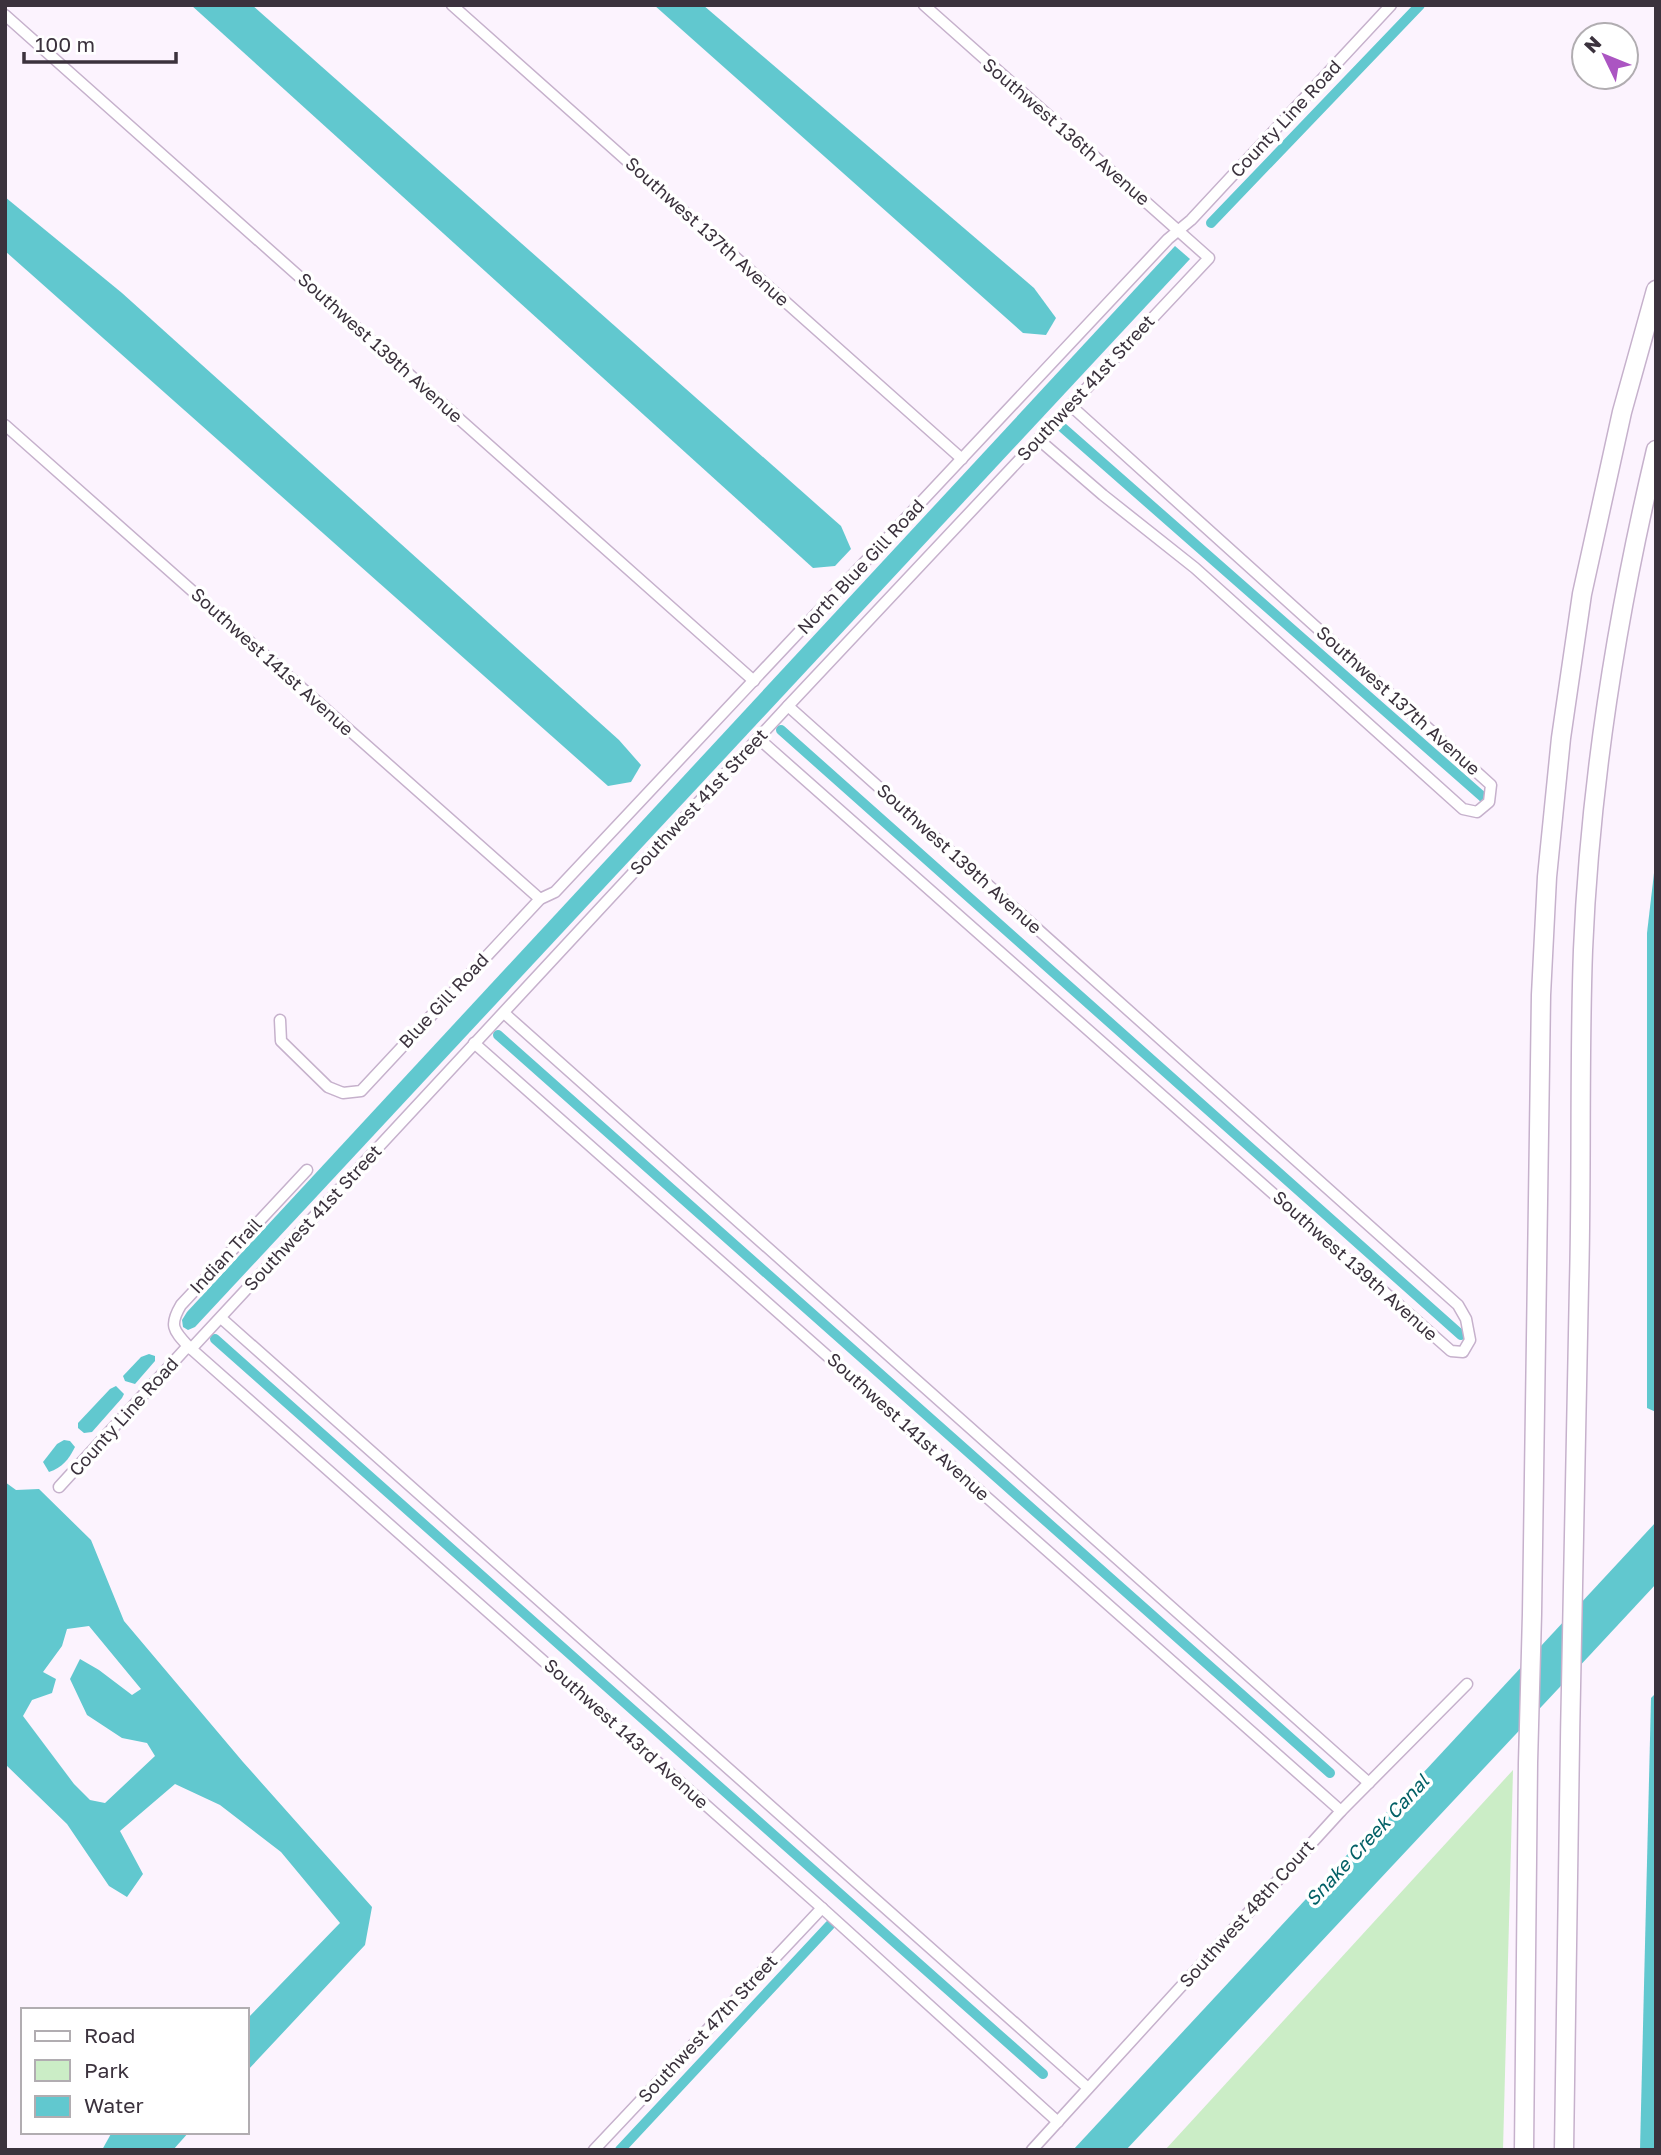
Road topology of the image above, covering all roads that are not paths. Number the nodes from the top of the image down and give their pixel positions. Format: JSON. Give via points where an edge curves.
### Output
{"nodes":[{"id":1,"x":452,"y":5,"type":"edge"},
{"id":2,"x":924,"y":5,"type":"edge"},
{"id":3,"x":1391,"y":5,"type":"edge"},
{"id":4,"x":5,"y":16,"type":"edge"},
{"id":5,"x":1178,"y":230,"type":"junction"},
{"id":6,"x":1209,"y":258,"type":"joint"},
{"id":7,"x":1656,"y":290,"type":"edge"},
{"id":8,"x":1070,"y":405,"type":"junction"},
{"id":9,"x":5,"y":425,"type":"edge"},
{"id":10,"x":1038,"y":439,"type":"junction"},
{"id":11,"x":1656,"y":450,"type":"edge"},
{"id":12,"x":961,"y":459,"type":"junction"},
{"id":13,"x":754,"y":681,"type":"junction"},
{"id":14,"x":788,"y":706,"type":"junction"},
{"id":15,"x":758,"y":738,"type":"junction"},
{"id":16,"x":540,"y":899,"type":"junction"},
{"id":17,"x":505,"y":1013,"type":"junction"},
{"id":18,"x":280,"y":1020,"type":"dead end"},
{"id":19,"x":474,"y":1043,"type":"junction"},
{"id":20,"x":307,"y":1170,"type":"dead end"},
{"id":21,"x":221,"y":1318,"type":"junction"},
{"id":22,"x":190,"y":1347,"type":"junction"},
{"id":23,"x":60,"y":1487,"type":"dead end"},
{"id":24,"x":1467,"y":1684,"type":"dead end"},
{"id":25,"x":1369,"y":1783,"type":"junction"},
{"id":26,"x":1341,"y":1811,"type":"junction"},
{"id":27,"x":822,"y":1908,"type":"junction"},
{"id":28,"x":1088,"y":2088,"type":"junction"},
{"id":29,"x":1058,"y":2122,"type":"junction"},
{"id":30,"x":594,"y":2150,"type":"edge"},
{"id":31,"x":1032,"y":2150,"type":"edge"},
{"id":32,"x":1524,"y":2150,"type":"edge"},
{"id":33,"x":1564,"y":2150,"type":"edge"}],
"edges":[{"from":1,"to":12,"type":"street","name":"Southwest 137th Avenue"},
{"from":2,"to":5,"type":"street","name":"Southwest 136th Avenue"},
{"from":3,"to":5,"type":"street","name":"County Line Road"},
{"from":4,"to":13,"type":"street","name":"Southwest 139th Avenue"},
{"from":5,"to":6,"type":"street","name":"Southwest 136th Avenue"},
{"from":5,"to":12,"type":"street","name":"North Blue Gill Road"},
{"from":6,"to":8,"type":"street","name":"Southwest 41st Street"},
{"from":7,"to":32,"type":"highway","via":[[1622,412],[1582,594],[1547,877],[1541,995]]},
{"from":8,"to":10,"type":"street","name":"Southwest 41st Street"},
{"from":8,"to":10,"type":"street","name":"Southwest 137th Avenue","via":[[1491,785],[1489,802],[1478,812],[1463,809],[1195,568]]},
{"from":9,"to":16,"type":"street","name":"Southwest 141st Avenue"},
{"from":10,"to":14,"type":"street","name":"Southwest 41st Street"},
{"from":11,"to":33,"type":"highway","via":[[1632,550],[1607,692],[1583,949]]},
{"from":12,"to":13,"type":"street","name":"North Blue Gill Road"},
{"from":13,"to":16,"type":"street","name":"North Blue Gill Road","via":[[555,892]]},
{"from":14,"to":15,"type":"street","name":"Southwest 41st Street"},
{"from":14,"to":15,"type":"street","name":"Southwest 139th Avenue","via":[[1458,1305],[1470,1339],[1463,1352],[1451,1352]]},
{"from":15,"to":17,"type":"street","name":"Southwest 41st Street"},
{"from":16,"to":18,"type":"street","name":"Blue Gill Road","via":[[361,1091],[343,1093],[328,1087],[281,1041]]},
{"from":17,"to":19,"type":"street","name":"Southwest 41st Street"},
{"from":17,"to":25,"type":"street"},
{"from":19,"to":21,"type":"street","name":"Southwest 41st Street"},
{"from":19,"to":26,"type":"street","name":"Southwest 141st Avenue"},
{"from":20,"to":22,"type":"street","name":"Indian Trail","via":[[181,1305],[173,1324]]},
{"from":21,"to":22,"type":"street","name":"Southwest 41st Street"},
{"from":21,"to":28,"type":"street"},
{"from":22,"to":23,"type":"street","name":"County Line Road"},
{"from":22,"to":27,"type":"street","name":"Southwest 143rd Avenue"},
{"from":24,"to":25,"type":"street","name":"Southwest 48th Court"},
{"from":25,"to":26,"type":"street","name":"Southwest 48th Court"},
{"from":26,"to":28,"type":"street","name":"Southwest 48th Court"},
{"from":27,"to":29,"type":"street","name":"Southwest 143rd Avenue"},
{"from":27,"to":30,"type":"street","name":"Southwest 47th Street"},
{"from":28,"to":29,"type":"street","name":"Southwest 48th Court"},
{"from":29,"to":31,"type":"street","name":"Southwest 48th Court"}]}
